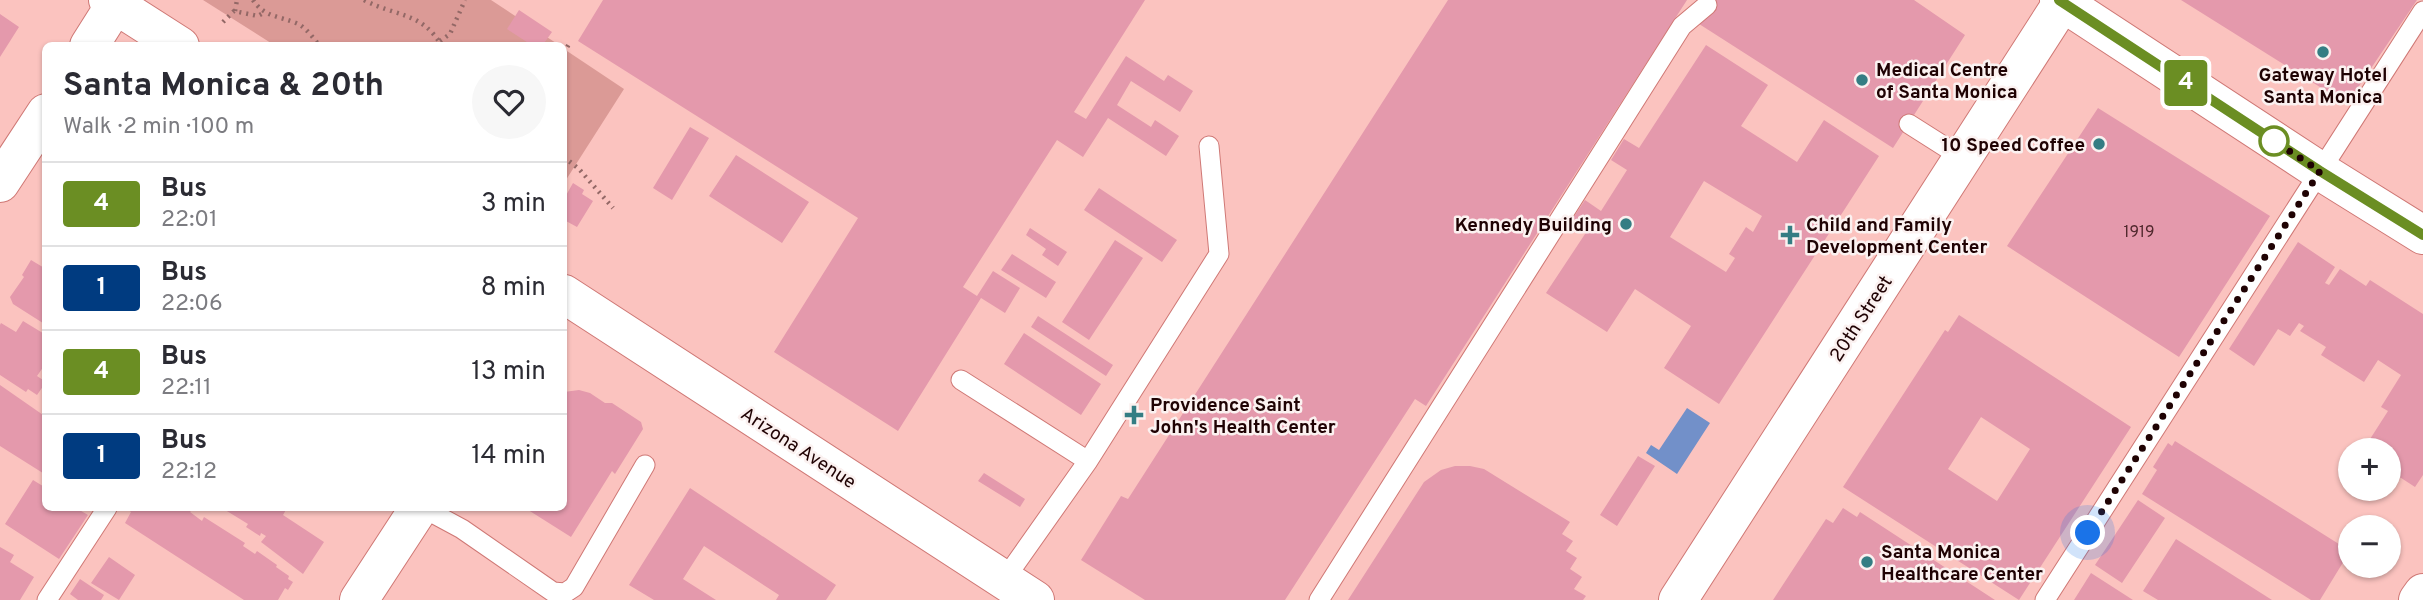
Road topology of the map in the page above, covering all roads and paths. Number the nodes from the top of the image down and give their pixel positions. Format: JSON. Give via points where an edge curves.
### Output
{"nodes":[{"id":1,"x":237,"y":0,"type":"edge"},
{"id":2,"x":253,"y":0,"type":"edge"},
{"id":3,"x":364,"y":0,"type":"edge"},
{"id":4,"x":465,"y":0,"type":"edge"},
{"id":5,"x":114,"y":1,"type":"edge"},
{"id":6,"x":2062,"y":1,"type":"edge"},
{"id":7,"x":1707,"y":5,"type":"dead end"},
{"id":8,"x":235,"y":11,"type":"junction"},
{"id":9,"x":2423,"y":11,"type":"edge"},
{"id":10,"x":265,"y":12,"type":"junction"},
{"id":11,"x":223,"y":22,"type":"dead end"},
{"id":12,"x":91,"y":42,"type":"edge"},
{"id":13,"x":174,"y":42,"type":"edge"},
{"id":14,"x":316,"y":42,"type":"edge"},
{"id":15,"x":440,"y":42,"type":"edge"},
{"id":16,"x":442,"y":42,"type":"edge"},
{"id":17,"x":570,"y":42,"type":"dead end"},
{"id":18,"x":567,"y":48,"type":"edge"},
{"id":19,"x":42,"y":119,"type":"edge"},
{"id":20,"x":1909,"y":124,"type":"dead end"},
{"id":21,"x":1209,"y":146,"type":"dead end"},
{"id":22,"x":1961,"y":157,"type":"junction"},
{"id":23,"x":567,"y":159,"type":"edge"},
{"id":24,"x":2320,"y":171,"type":"junction"},
{"id":25,"x":0,"y":183,"type":"edge"},
{"id":26,"x":613,"y":208,"type":"dead end"},
{"id":27,"x":2423,"y":235,"type":"edge"},
{"id":28,"x":567,"y":296,"type":"edge"},
{"id":29,"x":961,"y":380,"type":"dead end"},
{"id":30,"x":1088,"y":461,"type":"junction"},
{"id":31,"x":645,"y":465,"type":"dead end"},
{"id":32,"x":105,"y":511,"type":"edge"},
{"id":33,"x":419,"y":511,"type":"edge"},
{"id":34,"x":427,"y":511,"type":"edge"},
{"id":35,"x":1010,"y":593,"type":"edge"},
{"id":36,"x":2423,"y":593,"type":"edge"},
{"id":37,"x":361,"y":599,"type":"edge"},
{"id":38,"x":47,"y":600,"type":"edge"},
{"id":39,"x":1319,"y":600,"type":"edge"},
{"id":40,"x":1678,"y":600,"type":"edge"},
{"id":41,"x":2045,"y":600,"type":"edge"},
{"id":42,"x":2418,"y":600,"type":"edge"}],
"edges":[{"from":1,"to":8,"type":"path"},
{"from":2,"to":10,"type":"path"},
{"from":3,"to":15,"type":"path","via":[[431,28]]},
{"from":4,"to":16,"type":"path"},
{"from":5,"to":12,"type":"main road"},
{"from":5,"to":13,"type":"main road"},
{"from":6,"to":22,"type":"main road","name":"20th Street"},
{"from":6,"to":24,"type":"main road"},
{"from":7,"to":39,"type":"lane","via":[[1682,26]]},
{"from":8,"to":10,"type":"path","via":[[258,16]]},
{"from":8,"to":11,"type":"path"},
{"from":9,"to":24,"type":"lane"},
{"from":10,"to":14,"type":"path","via":[[304,28]]},
{"from":17,"to":18,"type":"path"},
{"from":19,"to":25,"type":"main road"},
{"from":20,"to":22,"type":"lane"},
{"from":21,"to":30,"type":"lane","via":[[1219,254]]},
{"from":22,"to":40,"type":"main road","name":"20th Street"},
{"from":23,"to":26,"type":"path"},
{"from":24,"to":27,"type":"main road"},
{"from":24,"to":41,"type":"lane"},
{"from":28,"to":35,"type":"main road","name":"Arizona Avenue"},
{"from":29,"to":30,"type":"lane"},
{"from":30,"to":35,"type":"lane"},
{"from":31,"to":34,"type":"lane","via":[[574,587],[565,593],[554,592],[462,529]]},
{"from":32,"to":38,"type":"lane"},
{"from":33,"to":37,"type":"main road"},
{"from":36,"to":42,"type":"main road"}]}
